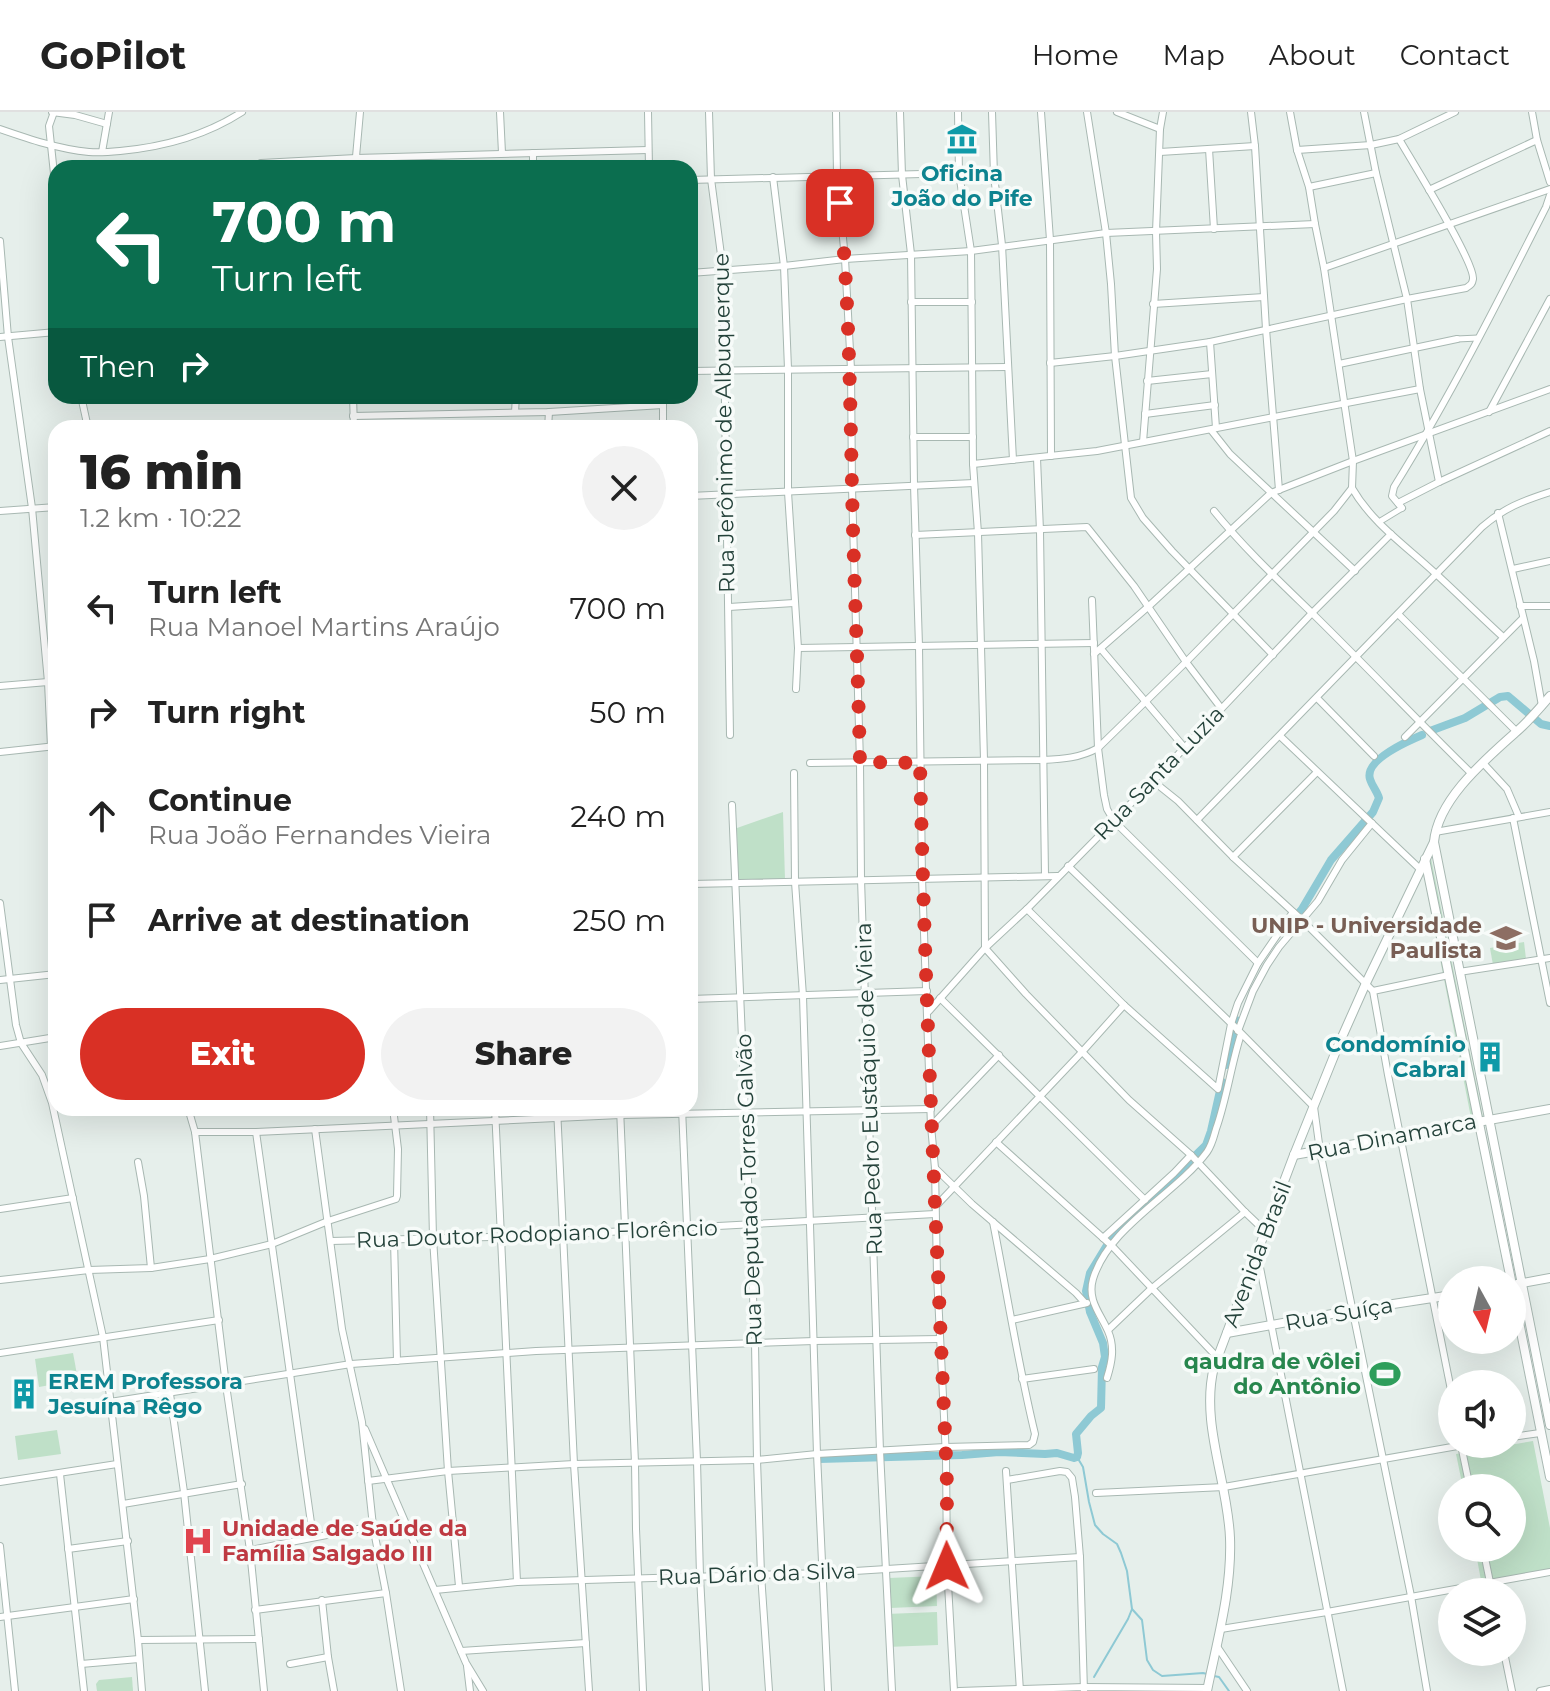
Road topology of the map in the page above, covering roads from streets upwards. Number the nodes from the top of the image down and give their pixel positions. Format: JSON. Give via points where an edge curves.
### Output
{"nodes":[{"id":1,"x":53,"y":112,"type":"edge"},
{"id":2,"x":109,"y":112,"type":"edge"},
{"id":3,"x":242,"y":112,"type":"edge"},
{"id":4,"x":360,"y":112,"type":"edge"},
{"id":5,"x":500,"y":112,"type":"edge"},
{"id":6,"x":648,"y":112,"type":"edge"},
{"id":7,"x":709,"y":112,"type":"edge"},
{"id":8,"x":836,"y":112,"type":"edge"},
{"id":9,"x":900,"y":112,"type":"edge"},
{"id":10,"x":958,"y":112,"type":"edge"},
{"id":11,"x":992,"y":112,"type":"edge"},
{"id":12,"x":1041,"y":112,"type":"edge"},
{"id":13,"x":1087,"y":112,"type":"edge"},
{"id":14,"x":1117,"y":112,"type":"edge"},
{"id":15,"x":1163,"y":112,"type":"edge"},
{"id":16,"x":1251,"y":112,"type":"edge"},
{"id":17,"x":1290,"y":112,"type":"edge"},
{"id":18,"x":1364,"y":112,"type":"edge"},
{"id":19,"x":1455,"y":112,"type":"edge"},
{"id":20,"x":1532,"y":112,"type":"edge"},
{"id":21,"x":107,"y":124,"type":"junction"},
{"id":22,"x":0,"y":129,"type":"edge"},
{"id":23,"x":1160,"y":129,"type":"junction"},
{"id":24,"x":1399,"y":139,"type":"junction"},
{"id":25,"x":1550,"y":142,"type":"edge"},
{"id":26,"x":1538,"y":143,"type":"junction"},
{"id":27,"x":1371,"y":145,"type":"junction"},
{"id":28,"x":52,"y":146,"type":"junction"},
{"id":29,"x":1255,"y":146,"type":"junction"},
{"id":30,"x":1209,"y":149,"type":"junction"},
{"id":31,"x":648,"y":150,"type":"junction"},
{"id":32,"x":1297,"y":150,"type":"junction"},
{"id":33,"x":102,"y":152,"type":"junction"},
{"id":34,"x":1160,"y":152,"type":"junction"},
{"id":35,"x":502,"y":153,"type":"junction"},
{"id":36,"x":533,"y":153,"type":"junction"},
{"id":37,"x":356,"y":158,"type":"junction"},
{"id":38,"x":53,"y":160,"type":"edge"},
{"id":39,"x":318,"y":160,"type":"edge"},
{"id":40,"x":533,"y":160,"type":"edge"},
{"id":41,"x":649,"y":160,"type":"edge"},
{"id":42,"x":959,"y":173,"type":"junction"},
{"id":43,"x":1376,"y":173,"type":"junction"},
{"id":44,"x":837,"y":175,"type":"junction"},
{"id":45,"x":902,"y":175,"type":"junction"},
{"id":46,"x":773,"y":177,"type":"junction"},
{"id":47,"x":711,"y":179,"type":"junction"},
{"id":48,"x":698,"y":180,"type":"edge"},
{"id":49,"x":1550,"y":182,"type":"edge"},
{"id":50,"x":1309,"y":187,"type":"junction"},
{"id":51,"x":1429,"y":190,"type":"junction"},
{"id":52,"x":1550,"y":192,"type":"edge"},
{"id":53,"x":1315,"y":224,"type":"junction"},
{"id":54,"x":1449,"y":226,"type":"junction"},
{"id":55,"x":1260,"y":227,"type":"junction"},
{"id":56,"x":1214,"y":229,"type":"junction"},
{"id":57,"x":1156,"y":232,"type":"junction"},
{"id":58,"x":1106,"y":233,"type":"junction"},
{"id":59,"x":1050,"y":240,"type":"junction"},
{"id":60,"x":0,"y":241,"type":"edge"},
{"id":61,"x":1002,"y":245,"type":"junction"},
{"id":62,"x":1394,"y":245,"type":"junction"},
{"id":63,"x":971,"y":251,"type":"junction"},
{"id":64,"x":911,"y":254,"type":"junction"},
{"id":65,"x":845,"y":259,"type":"junction"},
{"id":66,"x":784,"y":266,"type":"junction"},
{"id":67,"x":1324,"y":268,"type":"junction"},
{"id":68,"x":723,"y":270,"type":"junction"},
{"id":69,"x":1,"y":272,"type":"edge"},
{"id":70,"x":698,"y":272,"type":"edge"},
{"id":71,"x":1264,"y":297,"type":"junction"},
{"id":72,"x":1407,"y":299,"type":"junction"},
{"id":73,"x":1550,"y":299,"type":"edge"},
{"id":74,"x":911,"y":302,"type":"junction"},
{"id":75,"x":972,"y":302,"type":"junction"},
{"id":76,"x":1153,"y":304,"type":"junction"},
{"id":77,"x":1331,"y":315,"type":"junction"},
{"id":78,"x":1266,"y":329,"type":"junction"},
{"id":79,"x":48,"y":333,"type":"edge"},
{"id":80,"x":0,"y":337,"type":"edge"},
{"id":81,"x":8,"y":337,"type":"junction"},
{"id":82,"x":1478,"y":338,"type":"junction"},
{"id":83,"x":1457,"y":339,"type":"joint"},
{"id":84,"x":1210,"y":342,"type":"junction"},
{"id":85,"x":1415,"y":349,"type":"junction"},
{"id":86,"x":1149,"y":351,"type":"junction"},
{"id":87,"x":1115,"y":356,"type":"junction"},
{"id":88,"x":1050,"y":363,"type":"junction"},
{"id":89,"x":1339,"y":364,"type":"junction"},
{"id":90,"x":1007,"y":367,"type":"junction"},
{"id":91,"x":973,"y":368,"type":"junction"},
{"id":92,"x":788,"y":369,"type":"junction"},
{"id":93,"x":851,"y":369,"type":"junction"},
{"id":94,"x":912,"y":369,"type":"junction"},
{"id":95,"x":724,"y":370,"type":"junction"},
{"id":96,"x":698,"y":371,"type":"edge"},
{"id":97,"x":1212,"y":374,"type":"junction"},
{"id":98,"x":1147,"y":381,"type":"junction"},
{"id":99,"x":1420,"y":389,"type":"junction"},
{"id":100,"x":1550,"y":389,"type":"edge"},
{"id":101,"x":353,"y":404,"type":"edge"},
{"id":102,"x":516,"y":404,"type":"edge"},
{"id":103,"x":1344,"y":404,"type":"junction"},
{"id":104,"x":663,"y":405,"type":"joint"},
{"id":105,"x":1215,"y":405,"type":"junction"},
{"id":106,"x":515,"y":412,"type":"junction"},
{"id":107,"x":549,"y":412,"type":"junction"},
{"id":108,"x":1489,"y":412,"type":"junction"},
{"id":109,"x":1145,"y":414,"type":"junction"},
{"id":110,"x":353,"y":416,"type":"junction"},
{"id":111,"x":1274,"y":418,"type":"junction"},
{"id":112,"x":353,"y":420,"type":"edge"},
{"id":113,"x":548,"y":420,"type":"edge"},
{"id":114,"x":663,"y":420,"type":"edge"},
{"id":115,"x":1214,"y":429,"type":"junction"},
{"id":116,"x":1550,"y":431,"type":"edge"},
{"id":117,"x":1429,"y":433,"type":"junction"},
{"id":118,"x":913,"y":437,"type":"junction"},
{"id":119,"x":973,"y":437,"type":"junction"},
{"id":120,"x":1143,"y":442,"type":"junction"},
{"id":121,"x":1126,"y":445,"type":"junction"},
{"id":122,"x":1051,"y":456,"type":"junction"},
{"id":123,"x":1037,"y":458,"type":"junction"},
{"id":124,"x":1013,"y":460,"type":"junction"},
{"id":125,"x":1353,"y":461,"type":"junction"},
{"id":126,"x":973,"y":464,"type":"junction"},
{"id":127,"x":1439,"y":482,"type":"junction"},
{"id":128,"x":974,"y":483,"type":"junction"},
{"id":129,"x":914,"y":485,"type":"junction"},
{"id":130,"x":852,"y":488,"type":"junction"},
{"id":131,"x":1352,"y":488,"type":"junction"},
{"id":132,"x":1275,"y":491,"type":"junction"},
{"id":133,"x":788,"y":492,"type":"junction"},
{"id":134,"x":1550,"y":492,"type":"edge"},
{"id":135,"x":726,"y":493,"type":"junction"},
{"id":136,"x":698,"y":495,"type":"edge"},
{"id":137,"x":1400,"y":505,"type":"junction"},
{"id":138,"x":48,"y":507,"type":"edge"},
{"id":139,"x":32,"y":508,"type":"junction"},
{"id":140,"x":0,"y":511,"type":"edge"},
{"id":141,"x":1214,"y":511,"type":"dead end"},
{"id":142,"x":1498,"y":513,"type":"junction"},
{"id":143,"x":1379,"y":522,"type":"junction"},
{"id":144,"x":1230,"y":530,"type":"junction"},
{"id":145,"x":1040,"y":531,"type":"junction"},
{"id":146,"x":1314,"y":531,"type":"junction"},
{"id":147,"x":978,"y":533,"type":"junction"},
{"id":148,"x":1391,"y":534,"type":"junction"},
{"id":149,"x":915,"y":535,"type":"junction"},
{"id":150,"x":1550,"y":561,"type":"edge"},
{"id":151,"x":1189,"y":569,"type":"junction"},
{"id":152,"x":1513,"y":569,"type":"junction"},
{"id":153,"x":1355,"y":571,"type":"junction"},
{"id":154,"x":1436,"y":573,"type":"junction"},
{"id":155,"x":1272,"y":575,"type":"junction"},
{"id":156,"x":1092,"y":600,"type":"dead end"},
{"id":157,"x":794,"y":603,"type":"junction"},
{"id":158,"x":1149,"y":606,"type":"junction"},
{"id":159,"x":1520,"y":606,"type":"junction"},
{"id":160,"x":1550,"y":606,"type":"edge"},
{"id":161,"x":729,"y":607,"type":"junction"},
{"id":162,"x":1312,"y":613,"type":"junction"},
{"id":163,"x":1233,"y":614,"type":"junction"},
{"id":164,"x":1398,"y":614,"type":"junction"},
{"id":165,"x":1523,"y":618,"type":"junction"},
{"id":166,"x":1503,"y":637,"type":"junction"},
{"id":167,"x":1094,"y":643,"type":"junction"},
{"id":168,"x":980,"y":644,"type":"junction"},
{"id":169,"x":1041,"y":644,"type":"junction"},
{"id":170,"x":919,"y":646,"type":"junction"},
{"id":171,"x":798,"y":648,"type":"junction"},
{"id":172,"x":857,"y":648,"type":"junction"},
{"id":173,"x":1097,"y":652,"type":"junction"},
{"id":174,"x":1273,"y":655,"type":"junction"},
{"id":175,"x":1355,"y":657,"type":"junction"},
{"id":176,"x":1186,"y":662,"type":"junction"},
{"id":177,"x":1462,"y":678,"type":"junction"},
{"id":178,"x":48,"y":682,"type":"joint"},
{"id":179,"x":0,"y":686,"type":"edge"},
{"id":180,"x":796,"y":689,"type":"dead end"},
{"id":181,"x":1550,"y":696,"type":"edge"},
{"id":182,"x":1317,"y":698,"type":"junction"},
{"id":183,"x":1145,"y":702,"type":"junction"},
{"id":184,"x":1542,"y":706,"type":"junction"},
{"id":185,"x":1221,"y":708,"type":"junction"},
{"id":186,"x":1419,"y":723,"type":"junction"},
{"id":187,"x":1517,"y":732,"type":"junction"},
{"id":188,"x":730,"y":735,"type":"dead end"},
{"id":189,"x":1280,"y":736,"type":"junction"},
{"id":190,"x":1405,"y":737,"type":"dead end"},
{"id":191,"x":1184,"y":747,"type":"junction"},
{"id":192,"x":48,"y":748,"type":"edge"},
{"id":193,"x":1098,"y":748,"type":"junction"},
{"id":194,"x":0,"y":752,"type":"edge"},
{"id":195,"x":1374,"y":756,"type":"dead end"},
{"id":196,"x":984,"y":760,"type":"junction"},
{"id":197,"x":1043,"y":760,"type":"junction"},
{"id":198,"x":860,"y":762,"type":"junction"},
{"id":199,"x":810,"y":763,"type":"dead end"},
{"id":200,"x":920,"y":763,"type":"junction"},
{"id":201,"x":1483,"y":763,"type":"junction"},
{"id":202,"x":1317,"y":772,"type":"junction"},
{"id":203,"x":794,"y":773,"type":"dead end"},
{"id":204,"x":1472,"y":774,"type":"junction"},
{"id":205,"x":1153,"y":781,"type":"junction"},
{"id":206,"x":732,"y":805,"type":"dead end"},
{"id":207,"x":1550,"y":812,"type":"edge"},
{"id":208,"x":1516,"y":818,"type":"junction"},
{"id":209,"x":1197,"y":820,"type":"junction"},
{"id":210,"x":1114,"y":821,"type":"junction"},
{"id":211,"x":1372,"y":823,"type":"junction"},
{"id":212,"x":1435,"y":832,"type":"junction"},
{"id":213,"x":1434,"y":842,"type":"junction"},
{"id":214,"x":1233,"y":857,"type":"junction"},
{"id":215,"x":1425,"y":858,"type":"junction"},
{"id":216,"x":1068,"y":866,"type":"junction"},
{"id":217,"x":1420,"y":869,"type":"junction"},
{"id":218,"x":1045,"y":875,"type":"junction"},
{"id":219,"x":1058,"y":876,"type":"junction"},
{"id":220,"x":984,"y":877,"type":"junction"},
{"id":221,"x":922,"y":878,"type":"junction"},
{"id":222,"x":861,"y":879,"type":"junction"},
{"id":223,"x":734,"y":882,"type":"junction"},
{"id":224,"x":795,"y":882,"type":"junction"},
{"id":225,"x":698,"y":884,"type":"edge"},
{"id":226,"x":0,"y":903,"type":"edge"},
{"id":227,"x":1027,"y":909,"type":"junction"},
{"id":228,"x":1297,"y":916,"type":"junction"},
{"id":229,"x":985,"y":948,"type":"junction"},
{"id":230,"x":1550,"y":958,"type":"edge"},
{"id":231,"x":1541,"y":959,"type":"junction"},
{"id":232,"x":1258,"y":963,"type":"junction"},
{"id":233,"x":1459,"y":972,"type":"junction"},
{"id":234,"x":48,"y":975,"type":"edge"},
{"id":235,"x":1449,"y":975,"type":"junction"},
{"id":236,"x":9,"y":979,"type":"junction"},
{"id":237,"x":0,"y":980,"type":"edge"},
{"id":238,"x":1366,"y":983,"type":"junction"},
{"id":239,"x":927,"y":991,"type":"junction"},
{"id":240,"x":1373,"y":991,"type":"junction"},
{"id":241,"x":865,"y":994,"type":"junction"},
{"id":242,"x":803,"y":996,"type":"junction"},
{"id":243,"x":740,"y":998,"type":"junction"},
{"id":244,"x":940,"y":998,"type":"junction"},
{"id":245,"x":698,"y":999,"type":"edge"},
{"id":246,"x":1550,"y":1003,"type":"edge"},
{"id":247,"x":1124,"y":1005,"type":"junction"},
{"id":248,"x":928,"y":1013,"type":"junction"},
{"id":249,"x":1236,"y":1028,"type":"junction"},
{"id":250,"x":48,"y":1038,"type":"edge"},
{"id":251,"x":21,"y":1043,"type":"junction"},
{"id":252,"x":0,"y":1046,"type":"edge"},
{"id":253,"x":1082,"y":1052,"type":"junction"},
{"id":254,"x":999,"y":1055,"type":"junction"},
{"id":255,"x":48,"y":1092,"type":"edge"},
{"id":256,"x":1041,"y":1095,"type":"junction"},
{"id":257,"x":1314,"y":1107,"type":"junction"},
{"id":258,"x":931,"y":1109,"type":"junction"},
{"id":259,"x":1550,"y":1109,"type":"edge"},
{"id":260,"x":805,"y":1110,"type":"junction"},
{"id":261,"x":869,"y":1110,"type":"junction"},
{"id":262,"x":698,"y":1112,"type":"edge"},
{"id":263,"x":745,"y":1113,"type":"junction"},
{"id":264,"x":55,"y":1116,"type":"edge"},
{"id":265,"x":190,"y":1116,"type":"edge"},
{"id":266,"x":394,"y":1116,"type":"edge"},
{"id":267,"x":430,"y":1116,"type":"edge"},
{"id":268,"x":496,"y":1116,"type":"edge"},
{"id":269,"x":579,"y":1116,"type":"edge"},
{"id":270,"x":620,"y":1116,"type":"edge"},
{"id":271,"x":682,"y":1116,"type":"edge"},
{"id":272,"x":558,"y":1118,"type":"junction"},
{"id":273,"x":1490,"y":1119,"type":"junction"},
{"id":274,"x":496,"y":1121,"type":"junction"},
{"id":275,"x":1478,"y":1121,"type":"junction"},
{"id":276,"x":430,"y":1123,"type":"junction"},
{"id":277,"x":396,"y":1125,"type":"junction"},
{"id":278,"x":931,"y":1126,"type":"junction"},
{"id":279,"x":315,"y":1129,"type":"junction"},
{"id":280,"x":195,"y":1132,"type":"junction"},
{"id":281,"x":256,"y":1132,"type":"junction"},
{"id":282,"x":1400,"y":1135,"type":"junction"},
{"id":283,"x":996,"y":1142,"type":"junction"},
{"id":284,"x":1320,"y":1151,"type":"junction"},
{"id":285,"x":1294,"y":1155,"type":"junction"},
{"id":286,"x":1191,"y":1156,"type":"junction"},
{"id":287,"x":138,"y":1162,"type":"dead end"},
{"id":288,"x":1198,"y":1162,"type":"junction"},
{"id":289,"x":935,"y":1168,"type":"junction"},
{"id":290,"x":954,"y":1186,"type":"junction"},
{"id":291,"x":73,"y":1198,"type":"junction"},
{"id":292,"x":1145,"y":1200,"type":"junction"},
{"id":293,"x":0,"y":1209,"type":"edge"},
{"id":294,"x":935,"y":1210,"type":"junction"},
{"id":295,"x":1245,"y":1212,"type":"junction"},
{"id":296,"x":873,"y":1219,"type":"junction"},
{"id":297,"x":328,"y":1221,"type":"junction"},
{"id":298,"x":810,"y":1221,"type":"junction"},
{"id":299,"x":993,"y":1222,"type":"junction"},
{"id":300,"x":750,"y":1226,"type":"junction"},
{"id":301,"x":687,"y":1227,"type":"junction"},
{"id":302,"x":625,"y":1230,"type":"junction"},
{"id":303,"x":1265,"y":1231,"type":"junction"},
{"id":304,"x":563,"y":1234,"type":"junction"},
{"id":305,"x":502,"y":1237,"type":"junction"},
{"id":306,"x":433,"y":1238,"type":"junction"},
{"id":307,"x":394,"y":1240,"type":"junction"},
{"id":308,"x":331,"y":1241,"type":"junction"},
{"id":309,"x":1107,"y":1242,"type":"junction"},
{"id":310,"x":272,"y":1244,"type":"junction"},
{"id":311,"x":1257,"y":1252,"type":"junction"},
{"id":312,"x":210,"y":1259,"type":"junction"},
{"id":313,"x":1510,"y":1266,"type":"edge"},
{"id":314,"x":1511,"y":1266,"type":"edge"},
{"id":315,"x":151,"y":1268,"type":"junction"},
{"id":316,"x":89,"y":1270,"type":"junction"},
{"id":317,"x":1550,"y":1278,"type":"edge"},
{"id":318,"x":0,"y":1280,"type":"edge"},
{"id":319,"x":1526,"y":1282,"type":"edge"},
{"id":320,"x":1151,"y":1289,"type":"junction"},
{"id":321,"x":1438,"y":1297,"type":"edge"},
{"id":322,"x":1434,"y":1298,"type":"junction"},
{"id":323,"x":1354,"y":1310,"type":"junction"},
{"id":324,"x":219,"y":1320,"type":"junction"},
{"id":325,"x":1012,"y":1320,"type":"junction"},
{"id":326,"x":1271,"y":1326,"type":"junction"},
{"id":327,"x":1108,"y":1330,"type":"junction"},
{"id":328,"x":1526,"y":1331,"type":"edge"},
{"id":329,"x":1227,"y":1333,"type":"junction"},
{"id":330,"x":103,"y":1337,"type":"junction"},
{"id":331,"x":878,"y":1339,"type":"junction"},
{"id":332,"x":940,"y":1339,"type":"junction"},
{"id":333,"x":814,"y":1341,"type":"junction"},
{"id":334,"x":755,"y":1343,"type":"junction"},
{"id":335,"x":692,"y":1345,"type":"junction"},
{"id":336,"x":630,"y":1348,"type":"junction"},
{"id":337,"x":569,"y":1350,"type":"junction"},
{"id":338,"x":507,"y":1352,"type":"junction"},
{"id":339,"x":0,"y":1353,"type":"edge"},
{"id":340,"x":1526,"y":1353,"type":"edge"},
{"id":341,"x":1217,"y":1357,"type":"junction"},
{"id":342,"x":441,"y":1358,"type":"junction"},
{"id":343,"x":397,"y":1361,"type":"junction"},
{"id":344,"x":351,"y":1364,"type":"junction"},
{"id":345,"x":1094,"y":1369,"type":"dead end"},
{"id":346,"x":1447,"y":1370,"type":"edge"},
{"id":347,"x":291,"y":1374,"type":"junction"},
{"id":348,"x":1107,"y":1378,"type":"dead end"},
{"id":349,"x":1022,"y":1379,"type":"junction"},
{"id":350,"x":226,"y":1385,"type":"junction"},
{"id":351,"x":170,"y":1394,"type":"junction"},
{"id":352,"x":110,"y":1402,"type":"junction"},
{"id":353,"x":362,"y":1422,"type":"junction"},
{"id":354,"x":1550,"y":1425,"type":"edge"},
{"id":355,"x":1540,"y":1433,"type":"junction"},
{"id":356,"x":1526,"y":1435,"type":"edge"},
{"id":357,"x":1438,"y":1449,"type":"edge"},
{"id":358,"x":880,"y":1452,"type":"junction"},
{"id":359,"x":946,"y":1452,"type":"junction"},
{"id":360,"x":817,"y":1454,"type":"junction"},
{"id":361,"x":757,"y":1460,"type":"junction"},
{"id":362,"x":1383,"y":1460,"type":"junction"},
{"id":363,"x":697,"y":1461,"type":"junction"},
{"id":364,"x":635,"y":1463,"type":"junction"},
{"id":365,"x":117,"y":1464,"type":"junction"},
{"id":366,"x":574,"y":1464,"type":"junction"},
{"id":367,"x":511,"y":1468,"type":"junction"},
{"id":368,"x":448,"y":1471,"type":"junction"},
{"id":369,"x":1006,"y":1471,"type":"dead end"},
{"id":370,"x":60,"y":1474,"type":"junction"},
{"id":371,"x":1301,"y":1474,"type":"junction"},
{"id":372,"x":1550,"y":1477,"type":"edge"},
{"id":373,"x":388,"y":1478,"type":"junction"},
{"id":374,"x":1007,"y":1480,"type":"junction"},
{"id":375,"x":368,"y":1481,"type":"junction"},
{"id":376,"x":0,"y":1482,"type":"edge"},
{"id":377,"x":242,"y":1484,"type":"junction"},
{"id":378,"x":1224,"y":1487,"type":"junction"},
{"id":379,"x":184,"y":1492,"type":"junction"},
{"id":380,"x":1096,"y":1493,"type":"dead end"},
{"id":381,"x":123,"y":1504,"type":"junction"},
{"id":382,"x":373,"y":1526,"type":"junction"},
{"id":383,"x":313,"y":1537,"type":"junction"},
{"id":384,"x":128,"y":1541,"type":"junction"},
{"id":385,"x":0,"y":1546,"type":"edge"},
{"id":386,"x":68,"y":1549,"type":"junction"},
{"id":387,"x":250,"y":1550,"type":"junction"},
{"id":388,"x":1080,"y":1557,"type":"junction"},
{"id":389,"x":1013,"y":1563,"type":"junction"},
{"id":390,"x":947,"y":1566,"type":"junction"},
{"id":391,"x":887,"y":1569,"type":"junction"},
{"id":392,"x":1550,"y":1572,"type":"edge"},
{"id":393,"x":823,"y":1573,"type":"junction"},
{"id":394,"x":761,"y":1574,"type":"junction"},
{"id":395,"x":700,"y":1576,"type":"junction"},
{"id":396,"x":1514,"y":1578,"type":"edge"},
{"id":397,"x":638,"y":1579,"type":"junction"},
{"id":398,"x":582,"y":1581,"type":"junction"},
{"id":399,"x":517,"y":1582,"type":"junction"},
{"id":400,"x":459,"y":1586,"type":"junction"},
{"id":401,"x":435,"y":1590,"type":"junction"},
{"id":402,"x":1438,"y":1591,"type":"edge"},
{"id":403,"x":386,"y":1593,"type":"junction"},
{"id":404,"x":1411,"y":1596,"type":"junction"},
{"id":405,"x":134,"y":1599,"type":"junction"},
{"id":406,"x":322,"y":1600,"type":"junction"},
{"id":407,"x":75,"y":1606,"type":"junction"},
{"id":408,"x":255,"y":1610,"type":"junction"},
{"id":409,"x":1327,"y":1612,"type":"junction"},
{"id":410,"x":3,"y":1616,"type":"edge"},
{"id":411,"x":1221,"y":1629,"type":"junction"},
{"id":412,"x":259,"y":1639,"type":"junction"},
{"id":413,"x":138,"y":1640,"type":"junction"},
{"id":414,"x":200,"y":1640,"type":"junction"},
{"id":415,"x":586,"y":1643,"type":"junction"},
{"id":416,"x":1218,"y":1648,"type":"junction"},
{"id":417,"x":461,"y":1651,"type":"junction"},
{"id":418,"x":328,"y":1657,"type":"junction"},
{"id":419,"x":139,"y":1659,"type":"junction"},
{"id":420,"x":466,"y":1663,"type":"junction"},
{"id":421,"x":81,"y":1664,"type":"junction"},
{"id":422,"x":290,"y":1664,"type":"dead end"},
{"id":423,"x":1507,"y":1666,"type":"edge"},
{"id":424,"x":1084,"y":1689,"type":"edge"},
{"id":425,"x":1157,"y":1689,"type":"edge"},
{"id":426,"x":1207,"y":1689,"type":"edge"},
{"id":427,"x":1550,"y":1689,"type":"edge"},
{"id":428,"x":1020,"y":1690,"type":"edge"},
{"id":429,"x":15,"y":1691,"type":"edge"},
{"id":430,"x":84,"y":1691,"type":"edge"},
{"id":431,"x":142,"y":1691,"type":"edge"},
{"id":432,"x":205,"y":1691,"type":"edge"},
{"id":433,"x":264,"y":1691,"type":"edge"},
{"id":434,"x":334,"y":1691,"type":"edge"},
{"id":435,"x":401,"y":1691,"type":"edge"},
{"id":436,"x":470,"y":1691,"type":"edge"},
{"id":437,"x":483,"y":1691,"type":"edge"},
{"id":438,"x":589,"y":1691,"type":"edge"},
{"id":439,"x":643,"y":1691,"type":"edge"},
{"id":440,"x":706,"y":1691,"type":"edge"},
{"id":441,"x":769,"y":1691,"type":"edge"},
{"id":442,"x":828,"y":1691,"type":"edge"},
{"id":443,"x":892,"y":1691,"type":"edge"},
{"id":444,"x":956,"y":1691,"type":"edge"},
{"id":445,"x":1247,"y":1691,"type":"edge"},
{"id":446,"x":1343,"y":1691,"type":"edge"},
{"id":447,"x":1427,"y":1691,"type":"edge"},
{"id":448,"x":1512,"y":1691,"type":"edge"},
{"id":449,"x":1540,"y":1691,"type":"edge"}],
"edges":[{"from":1,"to":21,"type":"street"},
{"from":1,"to":28,"type":"street"},
{"from":2,"to":21,"type":"street"},
{"from":3,"to":33,"type":"street","via":[[171,144]]},
{"from":4,"to":37,"type":"street"},
{"from":5,"to":35,"type":"street"},
{"from":6,"to":31,"type":"street"},
{"from":7,"to":47,"type":"street","name":"Rua Jerônimo de Albuquerque"},
{"from":8,"to":44,"type":"street","name":"Rua Pedro Eustáquio de Vieira"},
{"from":9,"to":45,"type":"street"},
{"from":10,"to":42,"type":"street"},
{"from":11,"to":61,"type":"street"},
{"from":12,"to":59,"type":"street"},
{"from":13,"to":58,"type":"street"},
{"from":14,"to":23,"type":"street"},
{"from":15,"to":23,"type":"street"},
{"from":16,"to":29,"type":"street"},
{"from":17,"to":32,"type":"street"},
{"from":18,"to":27,"type":"street"},
{"from":19,"to":24,"type":"street"},
{"from":20,"to":26,"type":"street"},
{"from":21,"to":33,"type":"street"},
{"from":22,"to":28,"type":"street"},
{"from":23,"to":34,"type":"street"},
{"from":24,"to":27,"type":"street"},
{"from":24,"to":51,"type":"street"},
{"from":25,"to":26,"type":"street"},
{"from":26,"to":49,"type":"street"},
{"from":26,"to":51,"type":"street"},
{"from":27,"to":32,"type":"street"},
{"from":27,"to":43,"type":"street"},
{"from":28,"to":33,"type":"street"},
{"from":28,"to":38,"type":"street"},
{"from":29,"to":30,"type":"street"},
{"from":29,"to":55,"type":"street"},
{"from":30,"to":34,"type":"street"},
{"from":30,"to":56,"type":"street"},
{"from":31,"to":36,"type":"street"},
{"from":31,"to":41,"type":"street"},
{"from":32,"to":50,"type":"street"},
{"from":34,"to":57,"type":"street"},
{"from":35,"to":36,"type":"street"},
{"from":35,"to":37,"type":"street"},
{"from":36,"to":40,"type":"street"},
{"from":37,"to":39,"type":"street"},
{"from":42,"to":45,"type":"street"},
{"from":42,"to":63,"type":"street"},
{"from":43,"to":50,"type":"street"},
{"from":43,"to":62,"type":"street"},
{"from":44,"to":45,"type":"street"},
{"from":44,"to":46,"type":"street"},
{"from":44,"to":65,"type":"street","name":"Rua Pedro Eustáquio de Vieira"},
{"from":45,"to":64,"type":"street"},
{"from":46,"to":47,"type":"street"},
{"from":46,"to":66,"type":"street"},
{"from":47,"to":48,"type":"street"},
{"from":47,"to":68,"type":"street","name":"Rua Jerônimo de Albuquerque"},
{"from":50,"to":53,"type":"street"},
{"from":51,"to":54,"type":"street"},
{"from":52,"to":54,"type":"street"},
{"from":52,"to":82,"type":"street"},
{"from":53,"to":55,"type":"street"},
{"from":53,"to":67,"type":"street"},
{"from":54,"to":62,"type":"street"},
{"from":54,"to":72,"type":"street","via":[[1473,273],[1471,285]]},
{"from":55,"to":56,"type":"street"},
{"from":55,"to":71,"type":"street"},
{"from":56,"to":57,"type":"street"},
{"from":57,"to":58,"type":"street"},
{"from":57,"to":76,"type":"street"},
{"from":58,"to":59,"type":"street"},
{"from":58,"to":87,"type":"street"},
{"from":59,"to":61,"type":"street"},
{"from":59,"to":88,"type":"street"},
{"from":60,"to":69,"type":"street"},
{"from":61,"to":63,"type":"street"},
{"from":61,"to":90,"type":"street"},
{"from":62,"to":67,"type":"street"},
{"from":62,"to":72,"type":"street"},
{"from":63,"to":64,"type":"street"},
{"from":63,"to":75,"type":"street"},
{"from":64,"to":65,"type":"street"},
{"from":64,"to":74,"type":"street"},
{"from":65,"to":66,"type":"street"},
{"from":65,"to":93,"type":"street","name":"Rua Pedro Eustáquio de Vieira"},
{"from":66,"to":68,"type":"street"},
{"from":66,"to":92,"type":"street"},
{"from":67,"to":77,"type":"street"},
{"from":68,"to":70,"type":"street"},
{"from":68,"to":95,"type":"street","name":"Rua Jerônimo de Albuquerque"},
{"from":69,"to":81,"type":"street"},
{"from":71,"to":76,"type":"street"},
{"from":71,"to":78,"type":"street"},
{"from":72,"to":77,"type":"street"},
{"from":72,"to":85,"type":"street"},
{"from":73,"to":108,"type":"street"},
{"from":74,"to":75,"type":"street"},
{"from":74,"to":94,"type":"street"},
{"from":75,"to":91,"type":"street"},
{"from":76,"to":86,"type":"street"},
{"from":77,"to":78,"type":"street"},
{"from":77,"to":89,"type":"street"},
{"from":78,"to":84,"type":"street"},
{"from":78,"to":111,"type":"street"},
{"from":79,"to":81,"type":"street"},
{"from":80,"to":81,"type":"street"},
{"from":81,"to":139,"type":"street"},
{"from":82,"to":83,"type":"street"},
{"from":82,"to":117,"type":"street"},
{"from":83,"to":85,"type":"street"},
{"from":84,"to":86,"type":"street"},
{"from":84,"to":97,"type":"street"},
{"from":85,"to":89,"type":"street"},
{"from":85,"to":99,"type":"street"},
{"from":86,"to":87,"type":"street"},
{"from":86,"to":98,"type":"street"},
{"from":87,"to":88,"type":"street"},
{"from":87,"to":121,"type":"street"},
{"from":88,"to":122,"type":"street"},
{"from":89,"to":103,"type":"street"},
{"from":90,"to":91,"type":"street"},
{"from":90,"to":124,"type":"street"},
{"from":91,"to":94,"type":"street"},
{"from":91,"to":119,"type":"street"},
{"from":92,"to":93,"type":"street"},
{"from":92,"to":95,"type":"street"},
{"from":92,"to":133,"type":"street"},
{"from":93,"to":94,"type":"street"},
{"from":93,"to":130,"type":"street","name":"Rua Pedro Eustáquio de Vieira"},
{"from":94,"to":118,"type":"street"},
{"from":95,"to":96,"type":"street"},
{"from":95,"to":135,"type":"street","name":"Rua Jerônimo de Albuquerque"},
{"from":97,"to":98,"type":"street"},
{"from":97,"to":105,"type":"street"},
{"from":98,"to":109,"type":"street"},
{"from":99,"to":103,"type":"street"},
{"from":99,"to":117,"type":"street"},
{"from":100,"to":108,"type":"street"},
{"from":101,"to":110,"type":"street"},
{"from":102,"to":106,"type":"street"},
{"from":103,"to":111,"type":"street"},
{"from":103,"to":125,"type":"street"},
{"from":104,"to":107,"type":"street"},
{"from":104,"to":114,"type":"street"},
{"from":105,"to":109,"type":"street"},
{"from":105,"to":115,"type":"street"},
{"from":106,"to":107,"type":"street"},
{"from":106,"to":110,"type":"street"},
{"from":107,"to":113,"type":"street"},
{"from":108,"to":117,"type":"street"},
{"from":109,"to":120,"type":"street"},
{"from":110,"to":112,"type":"street"},
{"from":111,"to":115,"type":"street"},
{"from":111,"to":132,"type":"street"},
{"from":115,"to":120,"type":"street"},
{"from":115,"to":132,"type":"street","via":[[1230,454]]},
{"from":116,"to":127,"type":"street"},
{"from":117,"to":125,"type":"street"},
{"from":117,"to":127,"type":"street"},
{"from":117,"to":137,"type":"street","via":[[1394,487],[1392,496]]},
{"from":118,"to":119,"type":"street"},
{"from":118,"to":129,"type":"street"},
{"from":119,"to":126,"type":"street"},
{"from":120,"to":121,"type":"street"},
{"from":121,"to":122,"type":"street"},
{"from":121,"to":151,"type":"street","via":[[1135,507]]},
{"from":122,"to":123,"type":"street"},
{"from":123,"to":124,"type":"street"},
{"from":123,"to":145,"type":"street"},
{"from":124,"to":126,"type":"street"},
{"from":125,"to":131,"type":"street"},
{"from":125,"to":132,"type":"street"},
{"from":126,"to":128,"type":"street"},
{"from":127,"to":137,"type":"street"},
{"from":128,"to":129,"type":"street"},
{"from":128,"to":147,"type":"street"},
{"from":129,"to":130,"type":"street"},
{"from":129,"to":149,"type":"street"},
{"from":130,"to":133,"type":"street"},
{"from":130,"to":172,"type":"street","name":"Rua Pedro Eustáquio de Vieira"},
{"from":131,"to":143,"type":"street"},
{"from":131,"to":146,"type":"street"},
{"from":132,"to":144,"type":"street"},
{"from":132,"to":146,"type":"street"},
{"from":133,"to":135,"type":"street"},
{"from":133,"to":157,"type":"street"},
{"from":134,"to":142,"type":"street"},
{"from":135,"to":136,"type":"street"},
{"from":135,"to":161,"type":"street","name":"Rua Jerônimo de Albuquerque"},
{"from":137,"to":143,"type":"street"},
{"from":138,"to":139,"type":"street"},
{"from":139,"to":140,"type":"street"},
{"from":139,"to":178,"type":"street"},
{"from":141,"to":144,"type":"street"},
{"from":142,"to":152,"type":"street"},
{"from":142,"to":154,"type":"street"},
{"from":143,"to":148,"type":"street"},
{"from":144,"to":151,"type":"street"},
{"from":144,"to":155,"type":"street"},
{"from":145,"to":147,"type":"street"},
{"from":145,"to":158,"type":"street","via":[[1087,527]]},
{"from":145,"to":169,"type":"street"},
{"from":146,"to":153,"type":"street"},
{"from":146,"to":155,"type":"street"},
{"from":147,"to":149,"type":"street"},
{"from":147,"to":168,"type":"street"},
{"from":148,"to":153,"type":"street","name":"Rua Santa Luzia"},
{"from":148,"to":154,"type":"street"},
{"from":149,"to":170,"type":"street"},
{"from":150,"to":152,"type":"street"},
{"from":151,"to":158,"type":"street"},
{"from":151,"to":163,"type":"street"},
{"from":152,"to":159,"type":"street"},
{"from":153,"to":162,"type":"street","name":"Rua Santa Luzia"},
{"from":154,"to":164,"type":"street"},
{"from":154,"to":166,"type":"street"},
{"from":155,"to":162,"type":"street"},
{"from":155,"to":163,"type":"street"},
{"from":156,"to":167,"type":"street"},
{"from":157,"to":161,"type":"street"},
{"from":157,"to":171,"type":"street"},
{"from":158,"to":173,"type":"street"},
{"from":158,"to":176,"type":"street"},
{"from":159,"to":160,"type":"street"},
{"from":159,"to":165,"type":"street"},
{"from":161,"to":188,"type":"street","name":"Rua Jerônimo de Albuquerque"},
{"from":162,"to":174,"type":"street","name":"Rua Santa Luzia"},
{"from":162,"to":175,"type":"street"},
{"from":163,"to":174,"type":"street"},
{"from":163,"to":176,"type":"street"},
{"from":164,"to":175,"type":"street"},
{"from":164,"to":177,"type":"street"},
{"from":165,"to":166,"type":"street"},
{"from":165,"to":184,"type":"street"},
{"from":166,"to":177,"type":"street"},
{"from":167,"to":169,"type":"street"},
{"from":167,"to":173,"type":"street"},
{"from":168,"to":169,"type":"street"},
{"from":168,"to":170,"type":"street"},
{"from":168,"to":196,"type":"street"},
{"from":169,"to":197,"type":"street"},
{"from":170,"to":172,"type":"street"},
{"from":170,"to":200,"type":"street"},
{"from":171,"to":172,"type":"street"},
{"from":171,"to":180,"type":"street"},
{"from":172,"to":198,"type":"street","name":"Rua Pedro Eustáquio de Vieira"},
{"from":173,"to":183,"type":"street"},
{"from":173,"to":193,"type":"street"},
{"from":174,"to":185,"type":"street","name":"Rua Santa Luzia"},
{"from":175,"to":182,"type":"street"},
{"from":175,"to":186,"type":"street"},
{"from":176,"to":183,"type":"street"},
{"from":176,"to":185,"type":"street"},
{"from":177,"to":186,"type":"street"},
{"from":177,"to":187,"type":"street"},
{"from":178,"to":179,"type":"street"},
{"from":181,"to":184,"type":"street"},
{"from":182,"to":189,"type":"street"},
{"from":182,"to":195,"type":"street"},
{"from":183,"to":191,"type":"street"},
{"from":183,"to":193,"type":"street"},
{"from":184,"to":187,"type":"street"},
{"from":185,"to":191,"type":"street","name":"Rua Santa Luzia"},
{"from":186,"to":190,"type":"street"},
{"from":186,"to":204,"type":"street"},
{"from":187,"to":201,"type":"street"},
{"from":189,"to":202,"type":"street"},
{"from":189,"to":209,"type":"street"},
{"from":191,"to":205,"type":"street","name":"Rua Santa Luzia"},
{"from":192,"to":194,"type":"street"},
{"from":193,"to":197,"type":"street","via":[[1071,759]]},
{"from":193,"to":210,"type":"street","via":[[1107,809]]},
{"from":196,"to":197,"type":"street"},
{"from":196,"to":200,"type":"street"},
{"from":196,"to":220,"type":"street"},
{"from":197,"to":218,"type":"street"},
{"from":198,"to":199,"type":"street"},
{"from":198,"to":200,"type":"street"},
{"from":198,"to":222,"type":"street","name":"Rua Pedro Eustáquio de Vieira"},
{"from":200,"to":221,"type":"street"},
{"from":201,"to":204,"type":"street"},
{"from":201,"to":208,"type":"street","via":[[1507,789]]},
{"from":202,"to":211,"type":"street"},
{"from":202,"to":214,"type":"street"},
{"from":203,"to":224,"type":"street"},
{"from":204,"to":212,"type":"street","via":[[1450,801]]},
{"from":205,"to":209,"type":"street"},
{"from":205,"to":210,"type":"street","name":"Rua Santa Luzia"},
{"from":206,"to":223,"type":"street","name":"Rua Deputado Torres Galvão"},
{"from":207,"to":208,"type":"street"},
{"from":208,"to":212,"type":"street"},
{"from":208,"to":231,"type":"street"},
{"from":209,"to":214,"type":"street"},
{"from":210,"to":216,"type":"street","name":"Rua Santa Luzia"},
{"from":210,"to":232,"type":"street"},
{"from":211,"to":217,"type":"street"},
{"from":211,"to":228,"type":"street","via":[[1318,901]]},
{"from":212,"to":213,"type":"street"},
{"from":213,"to":215,"type":"street","name":"Avenida Brasil"},
{"from":213,"to":233,"type":"street"},
{"from":214,"to":228,"type":"street"},
{"from":215,"to":217,"type":"street","name":"Avenida Brasil"},
{"from":215,"to":235,"type":"street"},
{"from":216,"to":219,"type":"street","name":"Rua Santa Luzia"},
{"from":216,"to":249,"type":"street"},
{"from":217,"to":238,"type":"street","name":"Avenida Brasil"},
{"from":218,"to":219,"type":"street"},
{"from":218,"to":220,"type":"street"},
{"from":219,"to":227,"type":"street","name":"Rua Santa Luzia"},
{"from":220,"to":221,"type":"street"},
{"from":220,"to":229,"type":"street"},
{"from":221,"to":222,"type":"street"},
{"from":221,"to":239,"type":"street"},
{"from":222,"to":224,"type":"street"},
{"from":222,"to":241,"type":"street","name":"Rua Pedro Eustáquio de Vieira"},
{"from":223,"to":224,"type":"street"},
{"from":223,"to":225,"type":"street"},
{"from":223,"to":243,"type":"street","name":"Rua Deputado Torres Galvão"},
{"from":224,"to":242,"type":"street"},
{"from":226,"to":236,"type":"street"},
{"from":227,"to":229,"type":"street","name":"Rua Santa Luzia"},
{"from":227,"to":247,"type":"street"},
{"from":228,"to":232,"type":"street"},
{"from":228,"to":238,"type":"street"},
{"from":228,"to":249,"type":"street"},
{"from":229,"to":244,"type":"street","name":"Rua Santa Luzia"},
{"from":229,"to":253,"type":"street"},
{"from":230,"to":231,"type":"street"},
{"from":231,"to":233,"type":"street"},
{"from":231,"to":246,"type":"street"},
{"from":232,"to":249,"type":"street","via":[[1242,992]]},
{"from":233,"to":273,"type":"street"},
{"from":234,"to":236,"type":"street"},
{"from":235,"to":240,"type":"street"},
{"from":235,"to":275,"type":"street"},
{"from":236,"to":237,"type":"street"},
{"from":236,"to":251,"type":"street"},
{"from":238,"to":240,"type":"street"},
{"from":238,"to":257,"type":"street","name":"Avenida Brasil"},
{"from":239,"to":241,"type":"street"},
{"from":239,"to":248,"type":"street"},
{"from":240,"to":282,"type":"street"},
{"from":241,"to":242,"type":"street"},
{"from":241,"to":261,"type":"street","name":"Rua Pedro Eustáquio de Vieira"},
{"from":242,"to":243,"type":"street"},
{"from":242,"to":260,"type":"street"},
{"from":243,"to":245,"type":"street"},
{"from":243,"to":263,"type":"street","name":"Rua Deputado Torres Galvão"},
{"from":244,"to":248,"type":"street","name":"Rua Santa Luzia"},
{"from":244,"to":254,"type":"street"},
{"from":247,"to":249,"type":"street","via":[[1218,1089]]},
{"from":247,"to":253,"type":"street"},
{"from":248,"to":258,"type":"street"},
{"from":249,"to":257,"type":"street"},
{"from":249,"to":288,"type":"street","via":[[1222,1113],[1211,1145]]},
{"from":250,"to":251,"type":"street"},
{"from":251,"to":252,"type":"street"},
{"from":251,"to":255,"type":"street"},
{"from":253,"to":256,"type":"street"},
{"from":253,"to":286,"type":"street"},
{"from":254,"to":256,"type":"street"},
{"from":254,"to":278,"type":"street"},
{"from":256,"to":283,"type":"street"},
{"from":256,"to":292,"type":"street"},
{"from":257,"to":284,"type":"street"},
{"from":257,"to":285,"type":"street","name":"Avenida Brasil"},
{"from":258,"to":261,"type":"street"},
{"from":258,"to":278,"type":"street"},
{"from":259,"to":273,"type":"street","name":"Rua Dinamarca"},
{"from":260,"to":261,"type":"street"},
{"from":260,"to":263,"type":"street"},
{"from":260,"to":298,"type":"street"},
{"from":261,"to":296,"type":"street","name":"Rua Pedro Eustáquio de Vieira"},
{"from":262,"to":263,"type":"street"},
{"from":263,"to":300,"type":"street","name":"Rua Deputado Torres Galvão"},
{"from":264,"to":291,"type":"street"},
{"from":265,"to":280,"type":"street"},
{"from":266,"to":277,"type":"street"},
{"from":267,"to":276,"type":"street"},
{"from":268,"to":274,"type":"street"},
{"from":269,"to":272,"type":"street"},
{"from":270,"to":302,"type":"street"},
{"from":271,"to":301,"type":"street"},
{"from":272,"to":274,"type":"street"},
{"from":272,"to":304,"type":"street"},
{"from":273,"to":275,"type":"street","name":"Rua Dinamarca"},
{"from":273,"to":314,"type":"street"},
{"from":274,"to":276,"type":"street"},
{"from":274,"to":305,"type":"street"},
{"from":275,"to":282,"type":"street","name":"Rua Dinamarca"},
{"from":275,"to":313,"type":"street"},
{"from":276,"to":277,"type":"street"},
{"from":276,"to":306,"type":"street"},
{"from":277,"to":279,"type":"street"},
{"from":277,"to":297,"type":"street","name":"Rua Doutor Rodopiano Florêncio","via":[[396,1199]]},
{"from":278,"to":289,"type":"street"},
{"from":279,"to":281,"type":"street"},
{"from":279,"to":297,"type":"street"},
{"from":280,"to":281,"type":"street"},
{"from":280,"to":312,"type":"street"},
{"from":281,"to":310,"type":"street"},
{"from":282,"to":284,"type":"street","name":"Rua Dinamarca"},
{"from":282,"to":322,"type":"street"},
{"from":283,"to":290,"type":"street"},
{"from":283,"to":309,"type":"street"},
{"from":284,"to":285,"type":"street","name":"Rua Dinamarca"},
{"from":284,"to":323,"type":"street"},
{"from":285,"to":303,"type":"street","name":"Avenida Brasil"},
{"from":286,"to":288,"type":"street"},
{"from":286,"to":292,"type":"street"},
{"from":287,"to":315,"type":"street"},
{"from":288,"to":295,"type":"street"},
{"from":288,"to":309,"type":"street"},
{"from":289,"to":290,"type":"street"},
{"from":289,"to":294,"type":"street"},
{"from":290,"to":294,"type":"street"},
{"from":290,"to":299,"type":"street"},
{"from":291,"to":293,"type":"street"},
{"from":291,"to":316,"type":"street"},
{"from":292,"to":309,"type":"street"},
{"from":294,"to":296,"type":"street","name":"Rua Doutor Rodopiano Florêncio"},
{"from":294,"to":332,"type":"street"},
{"from":295,"to":303,"type":"street"},
{"from":295,"to":320,"type":"street"},
{"from":296,"to":298,"type":"street","name":"Rua Doutor Rodopiano Florêncio"},
{"from":296,"to":331,"type":"street","name":"Rua Pedro Eustáquio de Vieira"},
{"from":297,"to":308,"type":"street"},
{"from":297,"to":310,"type":"street","name":"Rua Doutor Rodopiano Florêncio"},
{"from":298,"to":300,"type":"street","name":"Rua Doutor Rodopiano Florêncio"},
{"from":298,"to":333,"type":"street"},
{"from":299,"to":325,"type":"street"},
{"from":299,"to":325,"type":"street","via":[[1086,1303]]},
{"from":300,"to":301,"type":"street","name":"Rua Doutor Rodopiano Florêncio"},
{"from":300,"to":334,"type":"street","name":"Rua Deputado Torres Galvão"},
{"from":301,"to":302,"type":"street","name":"Rua Doutor Rodopiano Florêncio"},
{"from":301,"to":335,"type":"street"},
{"from":302,"to":304,"type":"street","name":"Rua Doutor Rodopiano Florêncio"},
{"from":302,"to":336,"type":"street"},
{"from":303,"to":311,"type":"street","name":"Avenida Brasil"},
{"from":304,"to":305,"type":"street","name":"Rua Doutor Rodopiano Florêncio"},
{"from":304,"to":337,"type":"street"},
{"from":305,"to":306,"type":"street","name":"Rua Doutor Rodopiano Florêncio"},
{"from":305,"to":338,"type":"street"},
{"from":306,"to":307,"type":"street","name":"Rua Doutor Rodopiano Florêncio"},
{"from":306,"to":342,"type":"street"},
{"from":307,"to":308,"type":"street","name":"Rua Doutor Rodopiano Florêncio"},
{"from":307,"to":343,"type":"street"},
{"from":308,"to":344,"type":"street"},
{"from":309,"to":320,"type":"street"},
{"from":309,"to":327,"type":"street","via":[[1092,1288]]},
{"from":310,"to":312,"type":"street","name":"Rua Doutor Rodopiano Florêncio"},
{"from":310,"to":347,"type":"street"},
{"from":311,"to":326,"type":"street"},
{"from":311,"to":329,"type":"street","name":"Avenida Brasil"},
{"from":312,"to":315,"type":"street","name":"Rua Doutor Rodopiano Florêncio"},
{"from":312,"to":324,"type":"street"},
{"from":315,"to":316,"type":"street","name":"Rua Doutor Rodopiano Florêncio"},
{"from":316,"to":318,"type":"street","name":"Rua Doutor Rodopiano Florêncio"},
{"from":316,"to":330,"type":"street"},
{"from":317,"to":319,"type":"street"},
{"from":320,"to":327,"type":"street"},
{"from":320,"to":341,"type":"street"},
{"from":321,"to":322,"type":"street","name":"Rua Suíça"},
{"from":322,"to":323,"type":"street","name":"Rua Suíça"},
{"from":322,"to":346,"type":"street"},
{"from":323,"to":326,"type":"street","name":"Rua Suíça"},
{"from":323,"to":362,"type":"street"},
{"from":324,"to":330,"type":"street"},
{"from":324,"to":350,"type":"street"},
{"from":325,"to":349,"type":"street"},
{"from":326,"to":329,"type":"street","name":"Rua Suíça"},
{"from":326,"to":371,"type":"street"},
{"from":327,"to":348,"type":"street","via":[[1113,1359]]},
{"from":328,"to":354,"type":"street"},
{"from":329,"to":341,"type":"street","name":"Avenida Brasil"},
{"from":330,"to":339,"type":"street"},
{"from":330,"to":352,"type":"street"},
{"from":331,"to":332,"type":"street"},
{"from":331,"to":333,"type":"street"},
{"from":331,"to":358,"type":"street","name":"Rua Pedro Eustáquio de Vieira"},
{"from":332,"to":359,"type":"street"},
{"from":333,"to":334,"type":"street"},
{"from":333,"to":360,"type":"street"},
{"from":334,"to":335,"type":"street"},
{"from":334,"to":361,"type":"street","name":"Rua Deputado Torres Galvão"},
{"from":335,"to":336,"type":"street"},
{"from":335,"to":363,"type":"street"},
{"from":336,"to":337,"type":"street"},
{"from":336,"to":364,"type":"street"},
{"from":337,"to":338,"type":"street"},
{"from":337,"to":366,"type":"street"},
{"from":338,"to":342,"type":"street"},
{"from":338,"to":367,"type":"street"},
{"from":340,"to":355,"type":"street"},
{"from":341,"to":378,"type":"street","name":"Avenida Brasil","via":[[1210,1405]]},
{"from":342,"to":343,"type":"street"},
{"from":342,"to":368,"type":"street"},
{"from":343,"to":344,"type":"street"},
{"from":344,"to":347,"type":"street"},
{"from":344,"to":353,"type":"street"},
{"from":345,"to":349,"type":"street"},
{"from":347,"to":350,"type":"street"},
{"from":347,"to":383,"type":"street"},
{"from":349,"to":359,"type":"street","via":[[1033,1442]]},
{"from":350,"to":351,"type":"street"},
{"from":350,"to":377,"type":"street"},
{"from":351,"to":352,"type":"street"},
{"from":351,"to":379,"type":"street"},
{"from":352,"to":365,"type":"street"},
{"from":353,"to":373,"type":"street"},
{"from":353,"to":375,"type":"street"},
{"from":355,"to":356,"type":"street"},
{"from":355,"to":372,"type":"street"},
{"from":357,"to":362,"type":"street"},
{"from":358,"to":359,"type":"street"},
{"from":358,"to":360,"type":"street"},
{"from":358,"to":391,"type":"street","name":"Rua Pedro Eustáquio de Vieira"},
{"from":359,"to":390,"type":"street"},
{"from":360,"to":361,"type":"street"},
{"from":360,"to":393,"type":"street"},
{"from":361,"to":363,"type":"street"},
{"from":361,"to":394,"type":"street","name":"Rua Deputado Torres Galvão"},
{"from":362,"to":371,"type":"street"},
{"from":362,"to":404,"type":"street"},
{"from":363,"to":364,"type":"street"},
{"from":363,"to":395,"type":"street"},
{"from":364,"to":366,"type":"street"},
{"from":364,"to":397,"type":"street"},
{"from":365,"to":370,"type":"street"},
{"from":365,"to":381,"type":"street"},
{"from":366,"to":367,"type":"street"},
{"from":366,"to":398,"type":"street"},
{"from":367,"to":368,"type":"street"},
{"from":367,"to":399,"type":"street"},
{"from":368,"to":373,"type":"street"},
{"from":368,"to":400,"type":"street"},
{"from":369,"to":374,"type":"street"},
{"from":370,"to":376,"type":"street"},
{"from":370,"to":386,"type":"street"},
{"from":371,"to":378,"type":"street"},
{"from":371,"to":409,"type":"street"},
{"from":373,"to":375,"type":"street"},
{"from":373,"to":401,"type":"street"},
{"from":374,"to":388,"type":"street","via":[[1060,1471],[1070,1475]]},
{"from":374,"to":389,"type":"street"},
{"from":375,"to":382,"type":"street"},
{"from":377,"to":379,"type":"street"},
{"from":377,"to":387,"type":"street"},
{"from":378,"to":380,"type":"street"},
{"from":378,"to":411,"type":"street","name":"Avenida Brasil","via":[[1230,1539]]},
{"from":379,"to":381,"type":"street"},
{"from":379,"to":414,"type":"street"},
{"from":381,"to":384,"type":"street"},
{"from":382,"to":383,"type":"street"},
{"from":382,"to":403,"type":"street"},
{"from":383,"to":387,"type":"street"},
{"from":384,"to":386,"type":"street"},
{"from":384,"to":405,"type":"street"},
{"from":385,"to":410,"type":"street"},
{"from":386,"to":407,"type":"street"},
{"from":387,"to":408,"type":"street"},
{"from":388,"to":389,"type":"street","name":"Rua Dário da Silva"},
{"from":388,"to":424,"type":"street"},
{"from":389,"to":390,"type":"street","name":"Rua Dário da Silva"},
{"from":389,"to":428,"type":"street"},
{"from":390,"to":391,"type":"street","name":"Rua Dário da Silva"},
{"from":390,"to":444,"type":"street"},
{"from":391,"to":393,"type":"street","name":"Rua Dário da Silva"},
{"from":391,"to":443,"type":"street","name":"Rua Pedro Eustáquio de Vieira"},
{"from":392,"to":396,"type":"street"},
{"from":393,"to":394,"type":"street","name":"Rua Dário da Silva"},
{"from":393,"to":442,"type":"street"},
{"from":394,"to":395,"type":"street","name":"Rua Dário da Silva"},
{"from":394,"to":441,"type":"street","name":"Rua Deputado Torres Galvão"},
{"from":395,"to":397,"type":"street","name":"Rua Dário da Silva"},
{"from":395,"to":440,"type":"street"},
{"from":397,"to":398,"type":"street","name":"Rua Dário da Silva"},
{"from":397,"to":439,"type":"street"},
{"from":398,"to":399,"type":"street","name":"Rua Dário da Silva"},
{"from":398,"to":415,"type":"street"},
{"from":399,"to":400,"type":"street","name":"Rua Dário da Silva"},
{"from":400,"to":401,"type":"street","name":"Rua Dário da Silva"},
{"from":401,"to":417,"type":"street"},
{"from":402,"to":404,"type":"street"},
{"from":403,"to":406,"type":"street"},
{"from":403,"to":435,"type":"street"},
{"from":404,"to":409,"type":"street"},
{"from":404,"to":447,"type":"street"},
{"from":405,"to":407,"type":"street"},
{"from":405,"to":413,"type":"street"},
{"from":406,"to":408,"type":"street"},
{"from":406,"to":418,"type":"street"},
{"from":407,"to":410,"type":"street"},
{"from":407,"to":421,"type":"street"},
{"from":408,"to":412,"type":"street"},
{"from":409,"to":411,"type":"street"},
{"from":409,"to":446,"type":"street"},
{"from":410,"to":429,"type":"street"},
{"from":411,"to":416,"type":"street","name":"Avenida Brasil"},
{"from":412,"to":414,"type":"street"},
{"from":412,"to":433,"type":"street"},
{"from":413,"to":414,"type":"street"},
{"from":413,"to":419,"type":"street"},
{"from":414,"to":432,"type":"street"},
{"from":415,"to":417,"type":"street"},
{"from":415,"to":438,"type":"street"},
{"from":416,"to":426,"type":"street","name":"Avenida Brasil"},
{"from":416,"to":445,"type":"street"},
{"from":417,"to":420,"type":"street"},
{"from":418,"to":422,"type":"street"},
{"from":418,"to":434,"type":"street"},
{"from":419,"to":421,"type":"street"},
{"from":419,"to":431,"type":"street"},
{"from":420,"to":436,"type":"street"},
{"from":420,"to":437,"type":"street"},
{"from":421,"to":430,"type":"street"},
{"from":423,"to":448,"type":"street"},
{"from":424,"to":425,"type":"street"},
{"from":424,"to":428,"type":"street"},
{"from":425,"to":426,"type":"street"},
{"from":427,"to":449,"type":"street"},
{"from":428,"to":444,"type":"street"}]}
